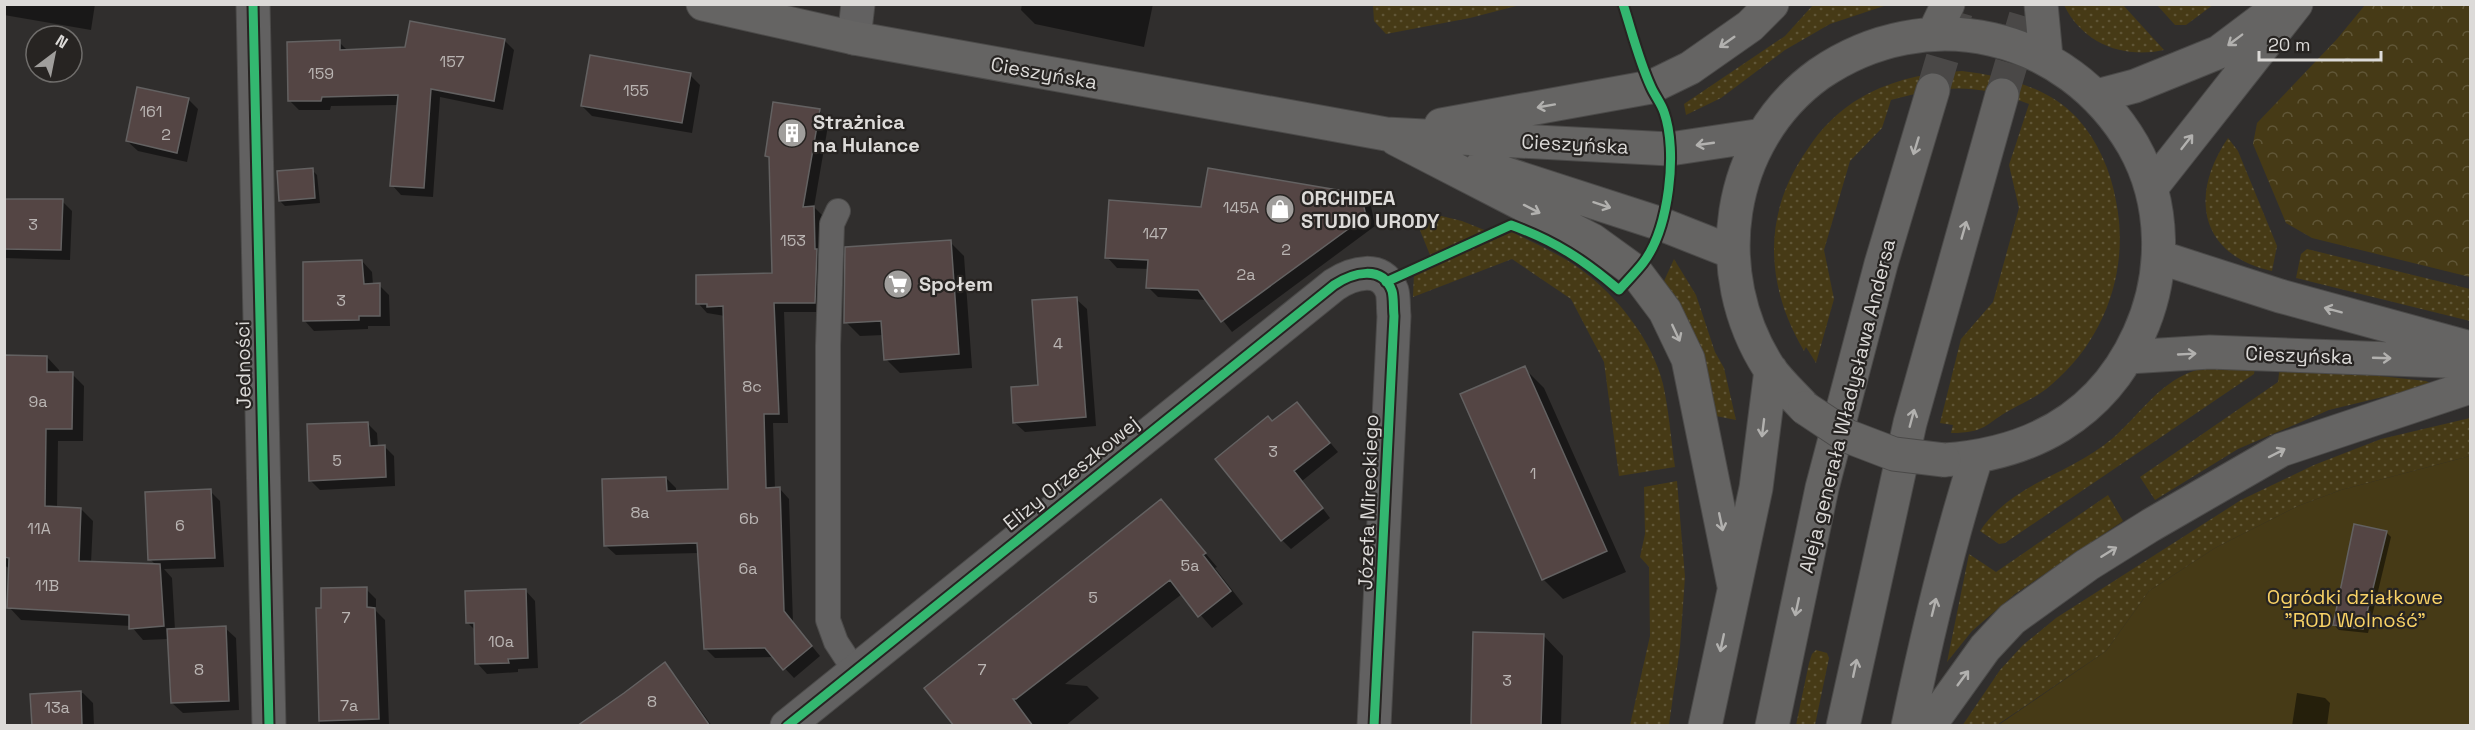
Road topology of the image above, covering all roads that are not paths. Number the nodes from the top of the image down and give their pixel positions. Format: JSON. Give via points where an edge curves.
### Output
{"nodes":[{"id":1,"x":253,"y":4,"type":"edge"},
{"id":2,"x":703,"y":4,"type":"edge"},
{"id":3,"x":858,"y":4,"type":"edge"},
{"id":4,"x":1772,"y":4,"type":"edge"},
{"id":5,"x":1948,"y":4,"type":"edge"},
{"id":6,"x":2041,"y":4,"type":"edge"},
{"id":7,"x":2281,"y":4,"type":"edge"},
{"id":8,"x":2296,"y":4,"type":"edge"},
{"id":9,"x":1934,"y":33,"type":"junction"},
{"id":10,"x":854,"y":38,"type":"junction"},
{"id":11,"x":2046,"y":57,"type":"junction"},
{"id":12,"x":1933,"y":90,"type":"tunnel mouth"},
{"id":13,"x":2002,"y":95,"type":"tunnel mouth"},
{"id":14,"x":2097,"y":96,"type":"junction"},
{"id":15,"x":1386,"y":134,"type":"junction"},
{"id":16,"x":1763,"y":135,"type":"junction"},
{"id":17,"x":2151,"y":188,"type":"junction"},
{"id":18,"x":838,"y":211,"type":"dead end"},
{"id":19,"x":1732,"y":252,"type":"junction"},
{"id":20,"x":2159,"y":257,"type":"junction"},
{"id":21,"x":1386,"y":282,"type":"joint"},
{"id":22,"x":2470,"y":348,"type":"edge"},
{"id":23,"x":2128,"y":357,"type":"junction"},
{"id":24,"x":2470,"y":362,"type":"edge"},
{"id":25,"x":1771,"y":370,"type":"junction"},
{"id":26,"x":2470,"y":387,"type":"edge"},
{"id":27,"x":1960,"y":459,"type":"junction"},
{"id":28,"x":1734,"y":586,"type":"junction"},
{"id":29,"x":855,"y":671,"type":"junction"},
{"id":30,"x":801,"y":721,"type":"edge"},
{"id":31,"x":269,"y":726,"type":"edge"},
{"id":32,"x":1374,"y":726,"type":"edge"},
{"id":33,"x":1705,"y":726,"type":"edge"},
{"id":34,"x":1772,"y":726,"type":"edge"},
{"id":35,"x":1843,"y":726,"type":"edge"},
{"id":36,"x":1908,"y":726,"type":"edge"},
{"id":37,"x":1929,"y":726,"type":"edge"}],
"edges":[{"from":1,"to":31,"type":"street","name":"Jedności"},
{"from":2,"to":10,"type":"main road","name":"Cieszyńska"},
{"from":3,"to":10,"type":"street"},
{"from":4,"to":15,"type":"main road","one_way":true,"via":[[1750,26],[1690,68],[1651,87]]},
{"from":5,"to":9,"type":"main road"},
{"from":6,"to":11,"type":"main road"},
{"from":7,"to":14,"type":"main road","one_way":true,"via":[[2219,52],[2135,86]]},
{"from":17,"to":8,"type":"main road","one_way":true},
{"from":9,"to":11,"type":"main road","via":[[1992,38]]},
{"from":9,"to":16,"type":"main road","via":[[1893,39],[1854,53],[1827,69],[1788,102]]},
{"from":10,"to":15,"type":"main road","name":"Cieszyńska"},
{"from":11,"to":14,"type":"main road"},
{"from":12,"to":34,"type":"main road","name":"Aleja generała Władysława Andersa","one_way":true,"via":[[1881,264],[1822,488]]},
{"from":35,"to":13,"type":"main road","one_way":true,"via":[[1910,423]]},
{"from":14,"to":17,"type":"main road","via":[[2120,123]]},
{"from":16,"to":15,"type":"main road","name":"Cieszyńska","one_way":true,"via":[[1670,149]]},
{"from":15,"to":19,"type":"main road","name":"Cieszyńska","one_way":true,"via":[[1661,224]]},
{"from":15,"to":28,"type":"main road","one_way":true,"via":[[1592,240],[1635,272],[1665,311],[1688,359]]},
{"from":16,"to":19,"type":"main road","via":[[1739,192]]},
{"from":17,"to":20,"type":"main road","via":[[2158,222]]},
{"from":18,"to":29,"type":"lane","via":[[832,224],[828,346],[828,620],[836,642]]},
{"from":19,"to":25,"type":"main road","via":[[1740,304],[1750,333]]},
{"from":22,"to":20,"type":"main road","name":"Cieszyńska","one_way":true,"via":[[2280,296]]},
{"from":20,"to":23,"type":"main road","via":[[2150,309]]},
{"from":21,"to":29,"type":"street","name":"Elizy Orzeszkowej","via":[[1376,274],[1362,273],[1349,275],[1334,285]]},
{"from":21,"to":32,"type":"street","name":"Józefa Mireckiego","via":[[1392,292],[1394,316]]},
{"from":23,"to":24,"type":"main road","name":"Cieszyńska","one_way":true,"via":[[2210,352]]},
{"from":23,"to":27,"type":"main road","via":[[2106,387],[2079,413],[2047,434],[2013,449]]},
{"from":25,"to":27,"type":"main road","bridge":true,"via":[[1805,408],[1847,436],[1894,454]]},
{"from":25,"to":28,"type":"main road","one_way":true,"via":[[1756,488]]},
{"from":37,"to":26,"type":"main road","one_way":true,"via":[[1985,648],[2012,620],[2087,565],[2281,450]]},
{"from":36,"to":27,"type":"main road","one_way":true,"via":[[1950,542]]},
{"from":28,"to":33,"type":"main road","one_way":true},
{"from":29,"to":30,"type":"street","name":"Elizy Orzeszkowej"}]}
